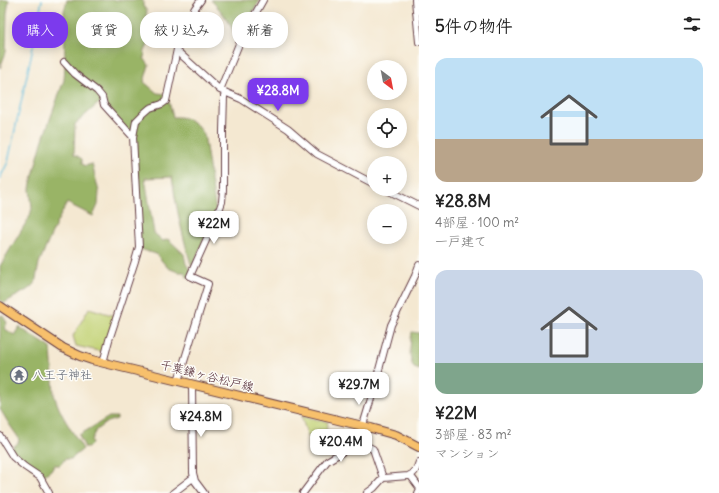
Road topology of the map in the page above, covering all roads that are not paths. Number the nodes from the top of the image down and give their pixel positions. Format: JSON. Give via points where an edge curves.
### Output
{"nodes":[{"id":1,"x":201,"y":0,"type":"edge"},
{"id":2,"x":262,"y":0,"type":"edge"},
{"id":3,"x":415,"y":0,"type":"edge"},
{"id":4,"x":419,"y":42,"type":"edge"},
{"id":5,"x":177,"y":51,"type":"junction"},
{"id":6,"x":64,"y":62,"type":"dead end"},
{"id":7,"x":223,"y":91,"type":"junction"},
{"id":8,"x":133,"y":137,"type":"junction"},
{"id":9,"x":367,"y":180,"type":"edge"},
{"id":10,"x":399,"y":196,"type":"edge"},
{"id":11,"x":419,"y":206,"type":"edge"},
{"id":12,"x":419,"y":265,"type":"edge"},
{"id":13,"x":0,"y":308,"type":"edge"},
{"id":14,"x":103,"y":363,"type":"junction"},
{"id":15,"x":178,"y":381,"type":"junction"},
{"id":16,"x":192,"y":385,"type":"junction"},
{"id":17,"x":363,"y":426,"type":"junction"},
{"id":18,"x":0,"y":436,"type":"edge"},
{"id":19,"x":357,"y":441,"type":"junction"},
{"id":20,"x":419,"y":447,"type":"edge"},
{"id":21,"x":419,"y":462,"type":"edge"},
{"id":22,"x":410,"y":475,"type":"junction"},
{"id":23,"x":194,"y":477,"type":"junction"},
{"id":24,"x":384,"y":478,"type":"junction"},
{"id":25,"x":419,"y":487,"type":"edge"},
{"id":26,"x":49,"y":493,"type":"edge"},
{"id":27,"x":173,"y":493,"type":"edge"},
{"id":28,"x":204,"y":493,"type":"edge"},
{"id":29,"x":303,"y":493,"type":"edge"},
{"id":30,"x":367,"y":493,"type":"edge"}],
"edges":[{"from":1,"to":5,"type":"street","via":[[183,29]]},
{"from":2,"to":7,"type":"street","via":[[241,39]]},
{"from":3,"to":4,"type":"street"},
{"from":5,"to":7,"type":"street"},
{"from":5,"to":8,"type":"street","via":[[166,101],[150,108],[136,121]]},
{"from":6,"to":8,"type":"street","via":[[97,91],[104,105]]},
{"from":7,"to":9,"type":"street","via":[[241,99],[288,129],[317,154]]},
{"from":7,"to":15,"type":"street","via":[[222,202],[190,276],[208,284]]},
{"from":8,"to":14,"type":"street","via":[[139,247]]},
{"from":10,"to":11,"type":"street"},
{"from":12,"to":17,"type":"street","via":[[391,325]]},
{"from":13,"to":14,"type":"main road","name":"千葉鎌ヶ谷松戸線","via":[[63,348]]},
{"from":14,"to":15,"type":"main road","name":"千葉鎌ヶ谷松戸線"},
{"from":15,"to":16,"type":"main road","name":"千葉鎌ヶ谷松戸線"},
{"from":16,"to":17,"type":"main road","name":"千葉鎌ヶ谷松戸線"},
{"from":16,"to":23,"type":"street"},
{"from":17,"to":19,"type":"street"},
{"from":17,"to":20,"type":"main road","name":"千葉鎌ヶ谷松戸線","via":[[396,435]]},
{"from":18,"to":26,"type":"street","via":[[13,457],[40,478]]},
{"from":19,"to":24,"type":"street","via":[[374,449]]},
{"from":19,"to":29,"type":"street","via":[[327,461]]},
{"from":21,"to":22,"type":"street"},
{"from":22,"to":24,"type":"street"},
{"from":22,"to":25,"type":"street"},
{"from":23,"to":27,"type":"street"},
{"from":23,"to":28,"type":"street"},
{"from":24,"to":30,"type":"street"}]}
